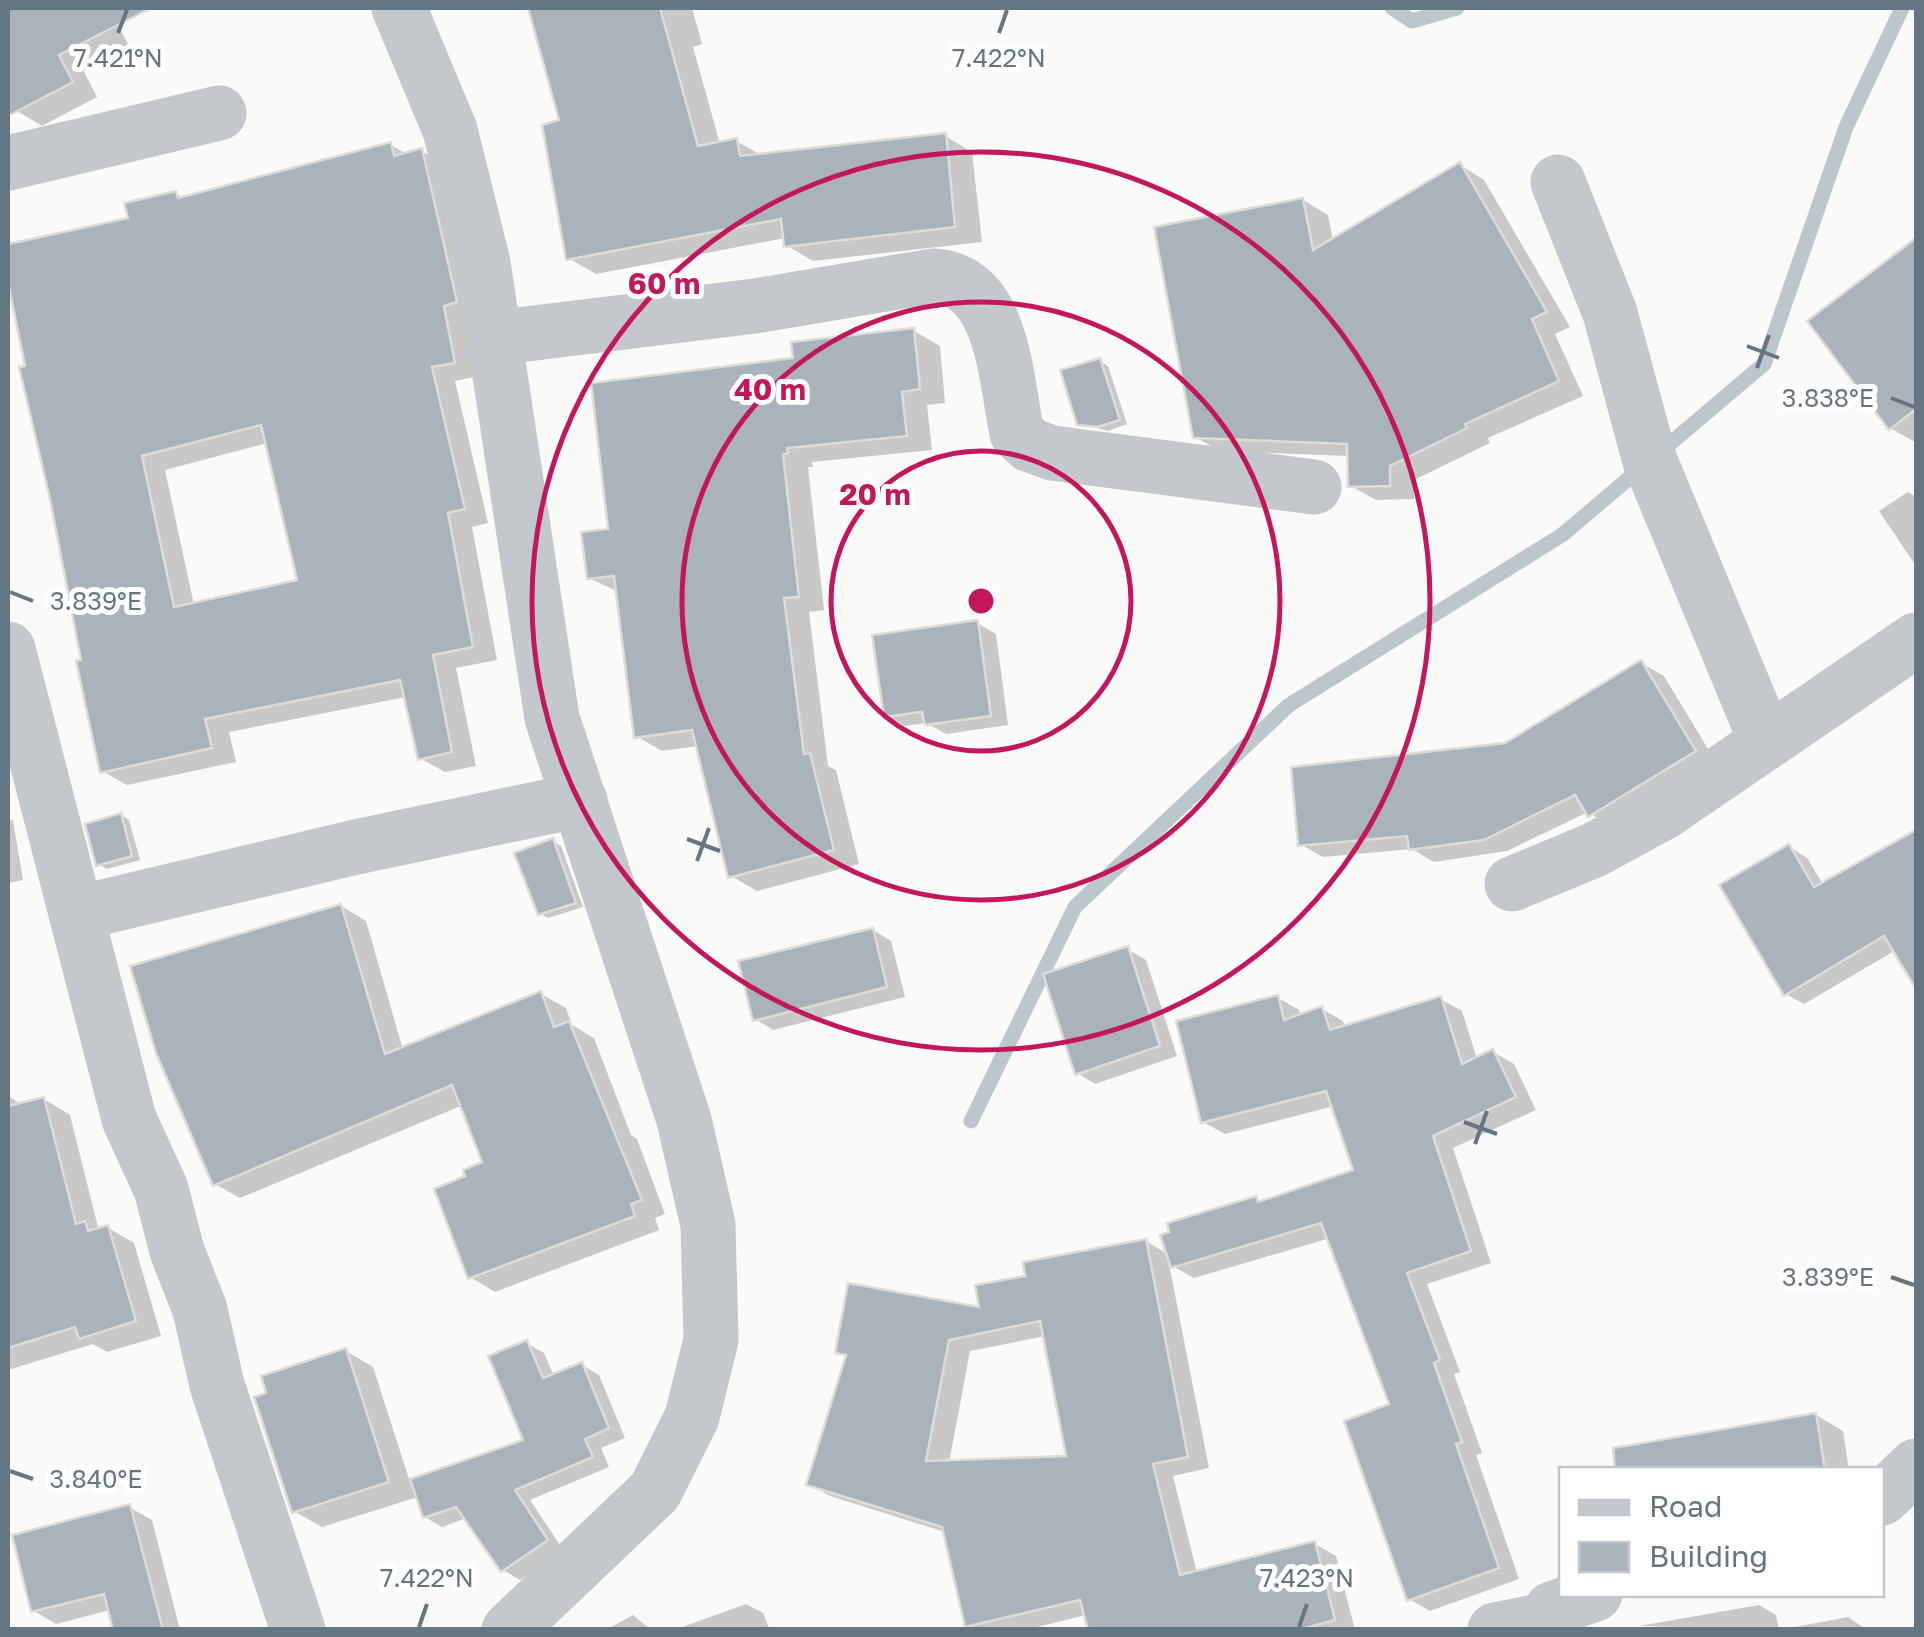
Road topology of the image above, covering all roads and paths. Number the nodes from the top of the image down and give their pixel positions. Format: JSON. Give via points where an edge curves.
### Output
{"nodes":[{"id":1,"x":398,"y":8,"type":"edge"},
{"id":2,"x":219,"y":113,"type":"dead end"},
{"id":3,"x":8,"y":163,"type":"edge"},
{"id":4,"x":1558,"y":182,"type":"dead end"},
{"id":5,"x":494,"y":338,"type":"junction"},
{"id":6,"x":1314,"y":487,"type":"dead end"},
{"id":7,"x":1916,"y":640,"type":"edge"},
{"id":8,"x":8,"y":649,"type":"edge"},
{"id":9,"x":1766,"y":741,"type":"junction"},
{"id":10,"x":580,"y":800,"type":"junction"},
{"id":11,"x":1512,"y":884,"type":"dead end"},
{"id":12,"x":78,"y":913,"type":"junction"},
{"id":13,"x":1916,"y":1466,"type":"edge"},
{"id":14,"x":1884,"y":1496,"type":"edge"},
{"id":15,"x":1587,"y":1597,"type":"edge"},
{"id":16,"x":1528,"y":1626,"type":"edge"},
{"id":17,"x":298,"y":1630,"type":"edge"},
{"id":18,"x":509,"y":1630,"type":"edge"}],
"edges":[{"from":1,"to":5,"type":"street","via":[[450,130]]},
{"from":2,"to":3,"type":"street"},
{"from":4,"to":9,"type":"street","via":[[1610,313],[1650,461]]},
{"from":5,"to":6,"type":"street","via":[[954,277],[983,299],[1017,432],[1030,445]]},
{"from":5,"to":10,"type":"street","via":[[552,718]]},
{"from":7,"to":9,"type":"street"},
{"from":8,"to":12,"type":"street"},
{"from":9,"to":11,"type":"street","via":[[1664,812]]},
{"from":10,"to":12,"type":"street"},
{"from":10,"to":18,"type":"street","via":[[684,1120],[708,1225],[711,1340],[692,1417],[655,1491]]},
{"from":12,"to":17,"type":"street","via":[[129,1119],[161,1189]]},
{"from":13,"to":14,"type":"street"},
{"from":15,"to":16,"type":"street"}]}
